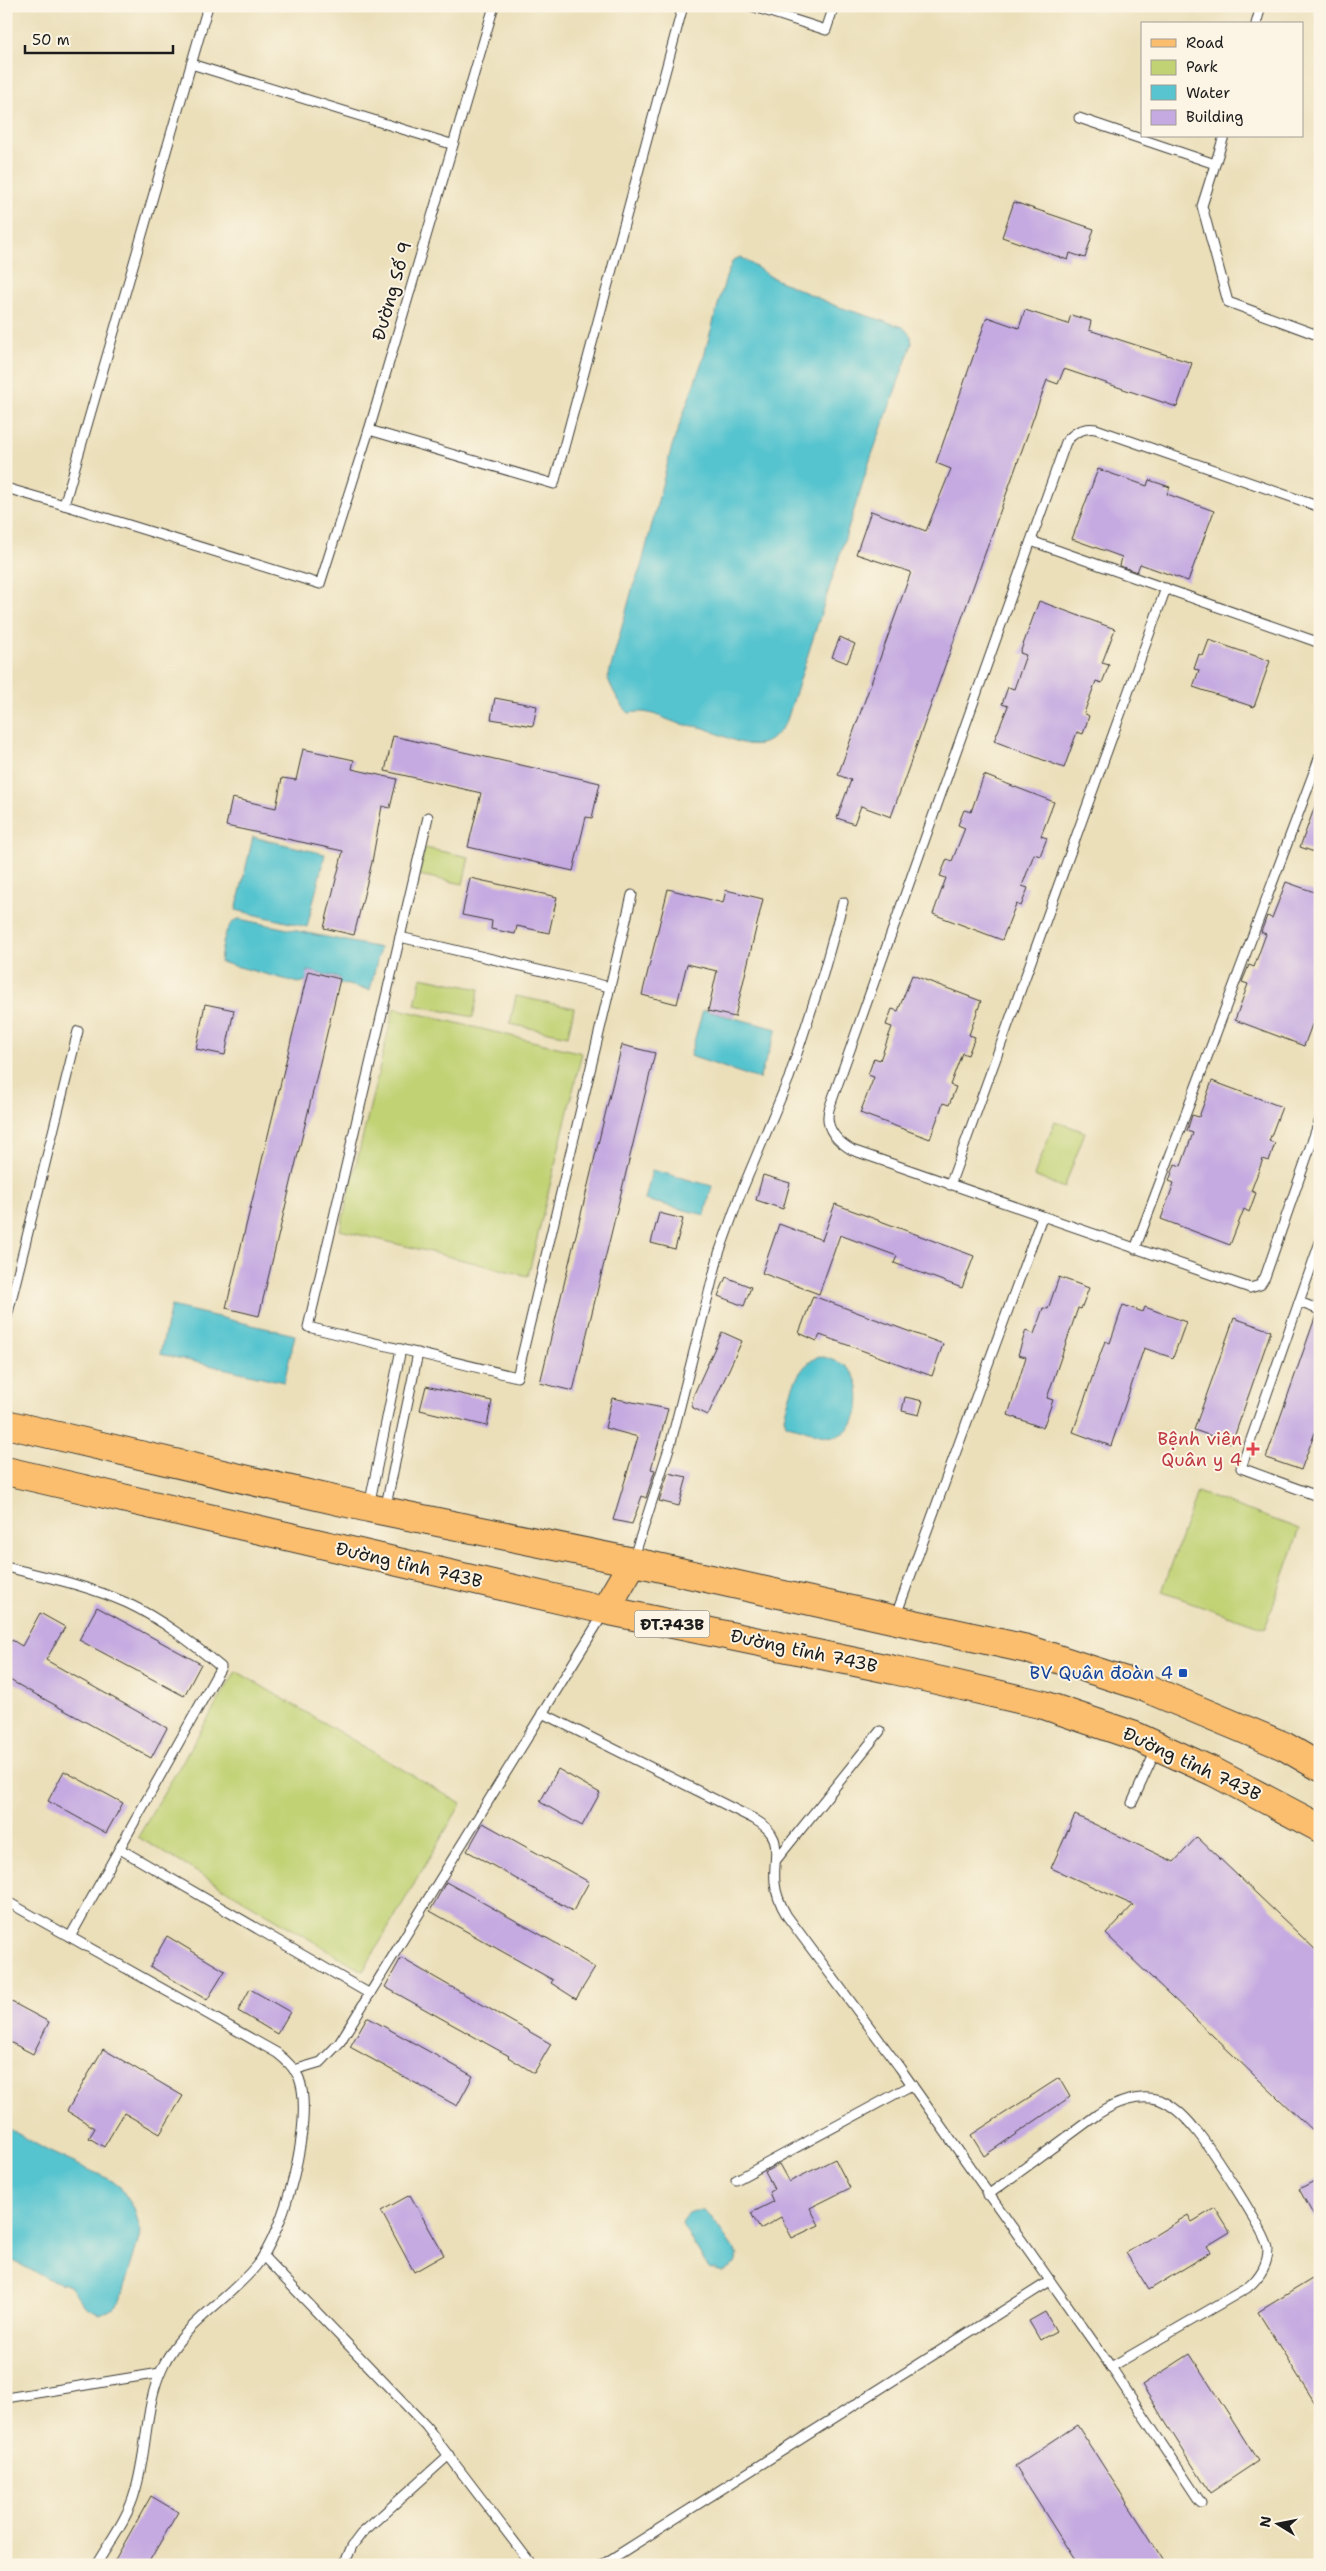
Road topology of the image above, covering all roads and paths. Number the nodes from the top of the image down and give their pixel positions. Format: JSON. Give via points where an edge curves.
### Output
{"nodes":[{"id":1,"x":208,"y":6,"type":"edge"},
{"id":2,"x":494,"y":6,"type":"edge"},
{"id":3,"x":682,"y":6,"type":"edge"},
{"id":4,"x":751,"y":6,"type":"edge"},
{"id":5,"x":834,"y":6,"type":"edge"},
{"id":6,"x":1261,"y":6,"type":"edge"},
{"id":7,"x":1257,"y":22,"type":"edge"},
{"id":8,"x":191,"y":64,"type":"junction"},
{"id":9,"x":1079,"y":118,"type":"dead end"},
{"id":10,"x":1223,"y":138,"type":"edge"},
{"id":11,"x":452,"y":144,"type":"junction"},
{"id":12,"x":1215,"y":164,"type":"junction"},
{"id":13,"x":1320,"y":336,"type":"edge"},
{"id":14,"x":369,"y":430,"type":"junction"},
{"id":15,"x":6,"y":488,"type":"edge"},
{"id":16,"x":64,"y":506,"type":"junction"},
{"id":17,"x":1320,"y":507,"type":"edge"},
{"id":18,"x":1031,"y":541,"type":"junction"},
{"id":19,"x":1166,"y":588,"type":"junction"},
{"id":20,"x":1320,"y":642,"type":"edge"},
{"id":21,"x":1320,"y":756,"type":"edge"},
{"id":22,"x":428,"y":817,"type":"dead end"},
{"id":23,"x":632,"y":895,"type":"dead end"},
{"id":24,"x":843,"y":902,"type":"dead end"},
{"id":25,"x":400,"y":937,"type":"junction"},
{"id":26,"x":610,"y":987,"type":"junction"},
{"id":27,"x":78,"y":1030,"type":"dead end"},
{"id":28,"x":1320,"y":1119,"type":"edge"},
{"id":29,"x":950,"y":1185,"type":"junction"},
{"id":30,"x":1042,"y":1216,"type":"junction"},
{"id":31,"x":1320,"y":1242,"type":"edge"},
{"id":32,"x":1134,"y":1249,"type":"junction"},
{"id":33,"x":1299,"y":1302,"type":"junction"},
{"id":34,"x":1320,"y":1310,"type":"edge"},
{"id":35,"x":6,"y":1321,"type":"edge"},
{"id":36,"x":402,"y":1349,"type":"junction"},
{"id":37,"x":418,"y":1353,"type":"junction"},
{"id":38,"x":6,"y":1424,"type":"edge"},
{"id":39,"x":6,"y":1471,"type":"edge"},
{"id":40,"x":1320,"y":1496,"type":"edge"},
{"id":41,"x":377,"y":1510,"type":"junction"},
{"id":42,"x":633,"y":1562,"type":"junction"},
{"id":43,"x":6,"y":1567,"type":"edge"},
{"id":44,"x":605,"y":1610,"type":"junction"},
{"id":45,"x":894,"y":1621,"type":"junction"},
{"id":46,"x":542,"y":1713,"type":"junction"},
{"id":47,"x":880,"y":1731,"type":"dead end"},
{"id":48,"x":1158,"y":1747,"type":"junction"},
{"id":49,"x":1320,"y":1766,"type":"edge"},
{"id":50,"x":1132,"y":1803,"type":"dead end"},
{"id":51,"x":1320,"y":1828,"type":"edge"},
{"id":52,"x":120,"y":1849,"type":"junction"},
{"id":53,"x":776,"y":1860,"type":"junction"},
{"id":54,"x":6,"y":1901,"type":"edge"},
{"id":55,"x":70,"y":1937,"type":"junction"},
{"id":56,"x":370,"y":1994,"type":"junction"},
{"id":57,"x":294,"y":2070,"type":"junction"},
{"id":58,"x":912,"y":2085,"type":"junction"},
{"id":59,"x":736,"y":2180,"type":"dead end"},
{"id":60,"x":988,"y":2195,"type":"junction"},
{"id":61,"x":263,"y":2256,"type":"junction"},
{"id":62,"x":1050,"y":2281,"type":"junction"},
{"id":63,"x":1111,"y":2366,"type":"junction"},
{"id":64,"x":160,"y":2373,"type":"junction"},
{"id":65,"x":6,"y":2398,"type":"edge"},
{"id":66,"x":449,"y":2455,"type":"junction"},
{"id":67,"x":1201,"y":2503,"type":"dead end"},
{"id":68,"x":96,"y":2565,"type":"edge"},
{"id":69,"x":344,"y":2565,"type":"edge"},
{"id":70,"x":532,"y":2565,"type":"edge"},
{"id":71,"x":602,"y":2565,"type":"edge"}],
"edges":[{"from":1,"to":8,"type":"lane"},
{"from":2,"to":11,"type":"lane","name":"Đường Số 9"},
{"from":3,"to":14,"type":"lane","via":[[554,484]]},
{"from":4,"to":5,"type":"lane","via":[[826,30]]},
{"from":6,"to":7,"type":"lane"},
{"from":8,"to":11,"type":"lane"},
{"from":8,"to":16,"type":"lane"},
{"from":9,"to":12,"type":"lane"},
{"from":10,"to":12,"type":"lane"},
{"from":11,"to":14,"type":"lane","name":"Đường Số 9"},
{"from":12,"to":13,"type":"lane","via":[[1202,206],[1228,302]]},
{"from":14,"to":16,"type":"lane","name":"Đường Số 9","via":[[320,584]]},
{"from":15,"to":16,"type":"lane"},
{"from":17,"to":18,"type":"lane","via":[[1089,428],[1077,431],[1066,442]]},
{"from":18,"to":19,"type":"lane"},
{"from":18,"to":29,"type":"lane","via":[[827,1113],[837,1140],[852,1150]]},
{"from":19,"to":20,"type":"lane"},
{"from":19,"to":29,"type":"lane"},
{"from":21,"to":32,"type":"lane"},
{"from":22,"to":25,"type":"lane"},
{"from":23,"to":26,"type":"lane"},
{"from":24,"to":42,"type":"lane","via":[[789,1078],[719,1253],[672,1442]]},
{"from":25,"to":26,"type":"lane"},
{"from":25,"to":36,"type":"lane","via":[[308,1327]]},
{"from":26,"to":37,"type":"lane","via":[[517,1377]]},
{"from":27,"to":35,"type":"lane"},
{"from":28,"to":32,"type":"lane","via":[[1260,1285],[1245,1288]]},
{"from":29,"to":30,"type":"lane"},
{"from":30,"to":32,"type":"lane"},
{"from":30,"to":45,"type":"lane"},
{"from":31,"to":33,"type":"lane"},
{"from":33,"to":34,"type":"lane"},
{"from":33,"to":40,"type":"lane","via":[[1241,1468]]},
{"from":36,"to":37,"type":"lane"},
{"from":36,"to":41,"type":"lane"},
{"from":37,"to":41,"type":"lane"},
{"from":38,"to":41,"type":"main road"},
{"from":39,"to":44,"type":"main road","name":"Đường tỉnh 743B","number":"ĐT.743B"},
{"from":41,"to":42,"type":"main road"},
{"from":42,"to":44,"type":"main road"},
{"from":42,"to":45,"type":"main road"},
{"from":43,"to":52,"type":"lane","via":[[128,1603],[176,1632],[221,1667]]},
{"from":44,"to":46,"type":"lane"},
{"from":44,"to":48,"type":"main road","name":"Đường tỉnh 743B","number":"ĐT.743B","via":[[1044,1705],[1089,1718]]},
{"from":45,"to":49,"type":"main road","via":[[1027,1649],[1141,1686],[1284,1746]]},
{"from":46,"to":53,"type":"lane","via":[[763,1824],[775,1840]]},
{"from":46,"to":56,"type":"lane"},
{"from":47,"to":53,"type":"lane"},
{"from":48,"to":50,"type":"lane"},
{"from":48,"to":51,"type":"main road","name":"Đường tỉnh 743B","number":"ĐT.743B","via":[[1214,1772]]},
{"from":52,"to":55,"type":"lane"},
{"from":52,"to":56,"type":"lane"},
{"from":53,"to":58,"type":"lane","via":[[775,1882],[784,1911]]},
{"from":54,"to":55,"type":"lane"},
{"from":55,"to":57,"type":"lane","via":[[277,2053]]},
{"from":56,"to":57,"type":"lane","via":[[334,2051],[312,2066]]},
{"from":57,"to":61,"type":"lane","via":[[299,2079],[303,2114],[296,2165],[283,2213]]},
{"from":58,"to":59,"type":"lane"},
{"from":58,"to":60,"type":"lane"},
{"from":60,"to":62,"type":"lane"},
{"from":60,"to":63,"type":"lane","via":[[1098,2114],[1118,2103],[1139,2098],[1159,2100],[1197,2131],[1267,2240],[1265,2266],[1247,2288]]},
{"from":61,"to":64,"type":"lane","via":[[248,2275],[182,2338]]},
{"from":61,"to":66,"type":"lane","via":[[400,2398]]},
{"from":62,"to":63,"type":"lane"},
{"from":62,"to":71,"type":"lane"},
{"from":63,"to":67,"type":"lane"},
{"from":64,"to":65,"type":"lane"},
{"from":64,"to":68,"type":"lane","via":[[148,2412],[135,2492],[124,2518]]},
{"from":66,"to":69,"type":"lane","via":[[361,2534]]},
{"from":66,"to":70,"type":"lane"}]}
